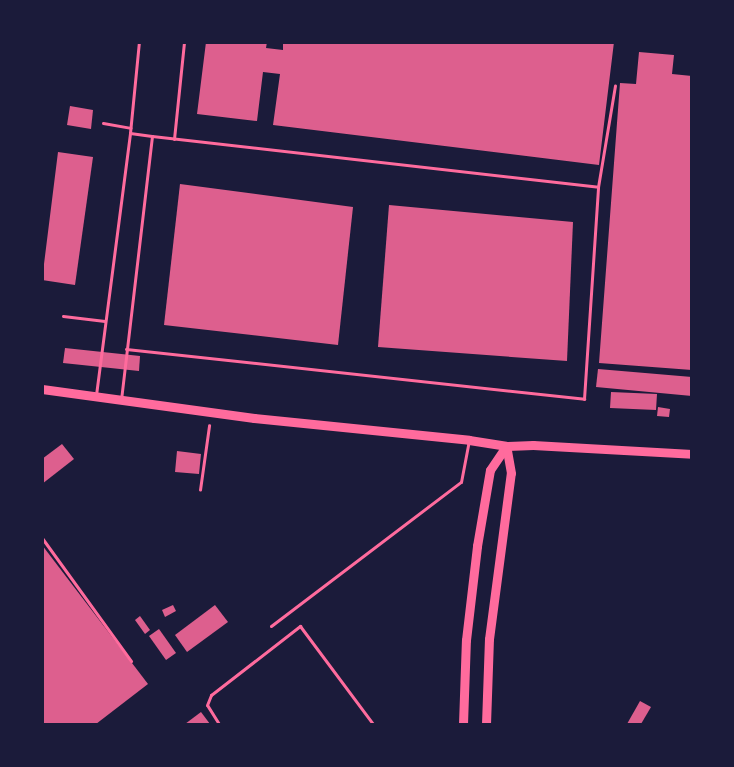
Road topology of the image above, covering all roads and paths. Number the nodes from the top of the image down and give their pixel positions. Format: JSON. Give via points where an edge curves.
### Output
{"nodes":[{"id":1,"x":139,"y":42,"type":"edge"},
{"id":2,"x":184,"y":42,"type":"edge"},
{"id":3,"x":615,"y":85,"type":"dead end"},
{"id":4,"x":104,"y":123,"type":"dead end"},
{"id":5,"x":131,"y":128,"type":"junction"},
{"id":6,"x":130,"y":133,"type":"junction"},
{"id":7,"x":152,"y":136,"type":"junction"},
{"id":8,"x":174,"y":139,"type":"junction"},
{"id":9,"x":598,"y":187,"type":"junction"},
{"id":10,"x":63,"y":316,"type":"dead end"},
{"id":11,"x":105,"y":321,"type":"junction"},
{"id":12,"x":126,"y":349,"type":"junction"},
{"id":13,"x":42,"y":389,"type":"edge"},
{"id":14,"x":95,"y":397,"type":"junction"},
{"id":15,"x":121,"y":400,"type":"junction"},
{"id":16,"x":209,"y":426,"type":"dead end"},
{"id":17,"x":469,"y":440,"type":"junction"},
{"id":18,"x":506,"y":446,"type":"junction"},
{"id":19,"x":692,"y":454,"type":"edge"},
{"id":20,"x":200,"y":490,"type":"dead end"},
{"id":21,"x":42,"y":538,"type":"edge"},
{"id":22,"x":271,"y":626,"type":"dead end"},
{"id":23,"x":131,"y":661,"type":"dead end"},
{"id":24,"x":219,"y":724,"type":"edge"},
{"id":25,"x":373,"y":724,"type":"edge"},
{"id":26,"x":463,"y":724,"type":"edge"},
{"id":27,"x":486,"y":724,"type":"edge"}],
"edges":[{"from":1,"to":5,"type":"lane"},
{"from":2,"to":8,"type":"lane"},
{"from":3,"to":9,"type":"lane"},
{"from":4,"to":5,"type":"lane"},
{"from":5,"to":6,"type":"lane"},
{"from":6,"to":7,"type":"lane"},
{"from":6,"to":11,"type":"lane"},
{"from":7,"to":8,"type":"lane"},
{"from":7,"to":12,"type":"lane"},
{"from":8,"to":9,"type":"lane"},
{"from":9,"to":12,"type":"lane","via":[[584,399]]},
{"from":10,"to":11,"type":"lane"},
{"from":11,"to":14,"type":"lane"},
{"from":12,"to":15,"type":"lane"},
{"from":13,"to":14,"type":"street"},
{"from":14,"to":15,"type":"street"},
{"from":15,"to":17,"type":"street"},
{"from":16,"to":20,"type":"path"},
{"from":17,"to":18,"type":"street"},
{"from":17,"to":22,"type":"lane","via":[[461,482]]},
{"from":18,"to":19,"type":"street"},
{"from":18,"to":26,"type":"street","via":[[490,470],[477,546],[466,640]]},
{"from":18,"to":27,"type":"street","via":[[511,473],[489,639]]},
{"from":21,"to":23,"type":"lane"},
{"from":24,"to":25,"type":"lane","via":[[207,705],[210,695],[300,626]]}]}
